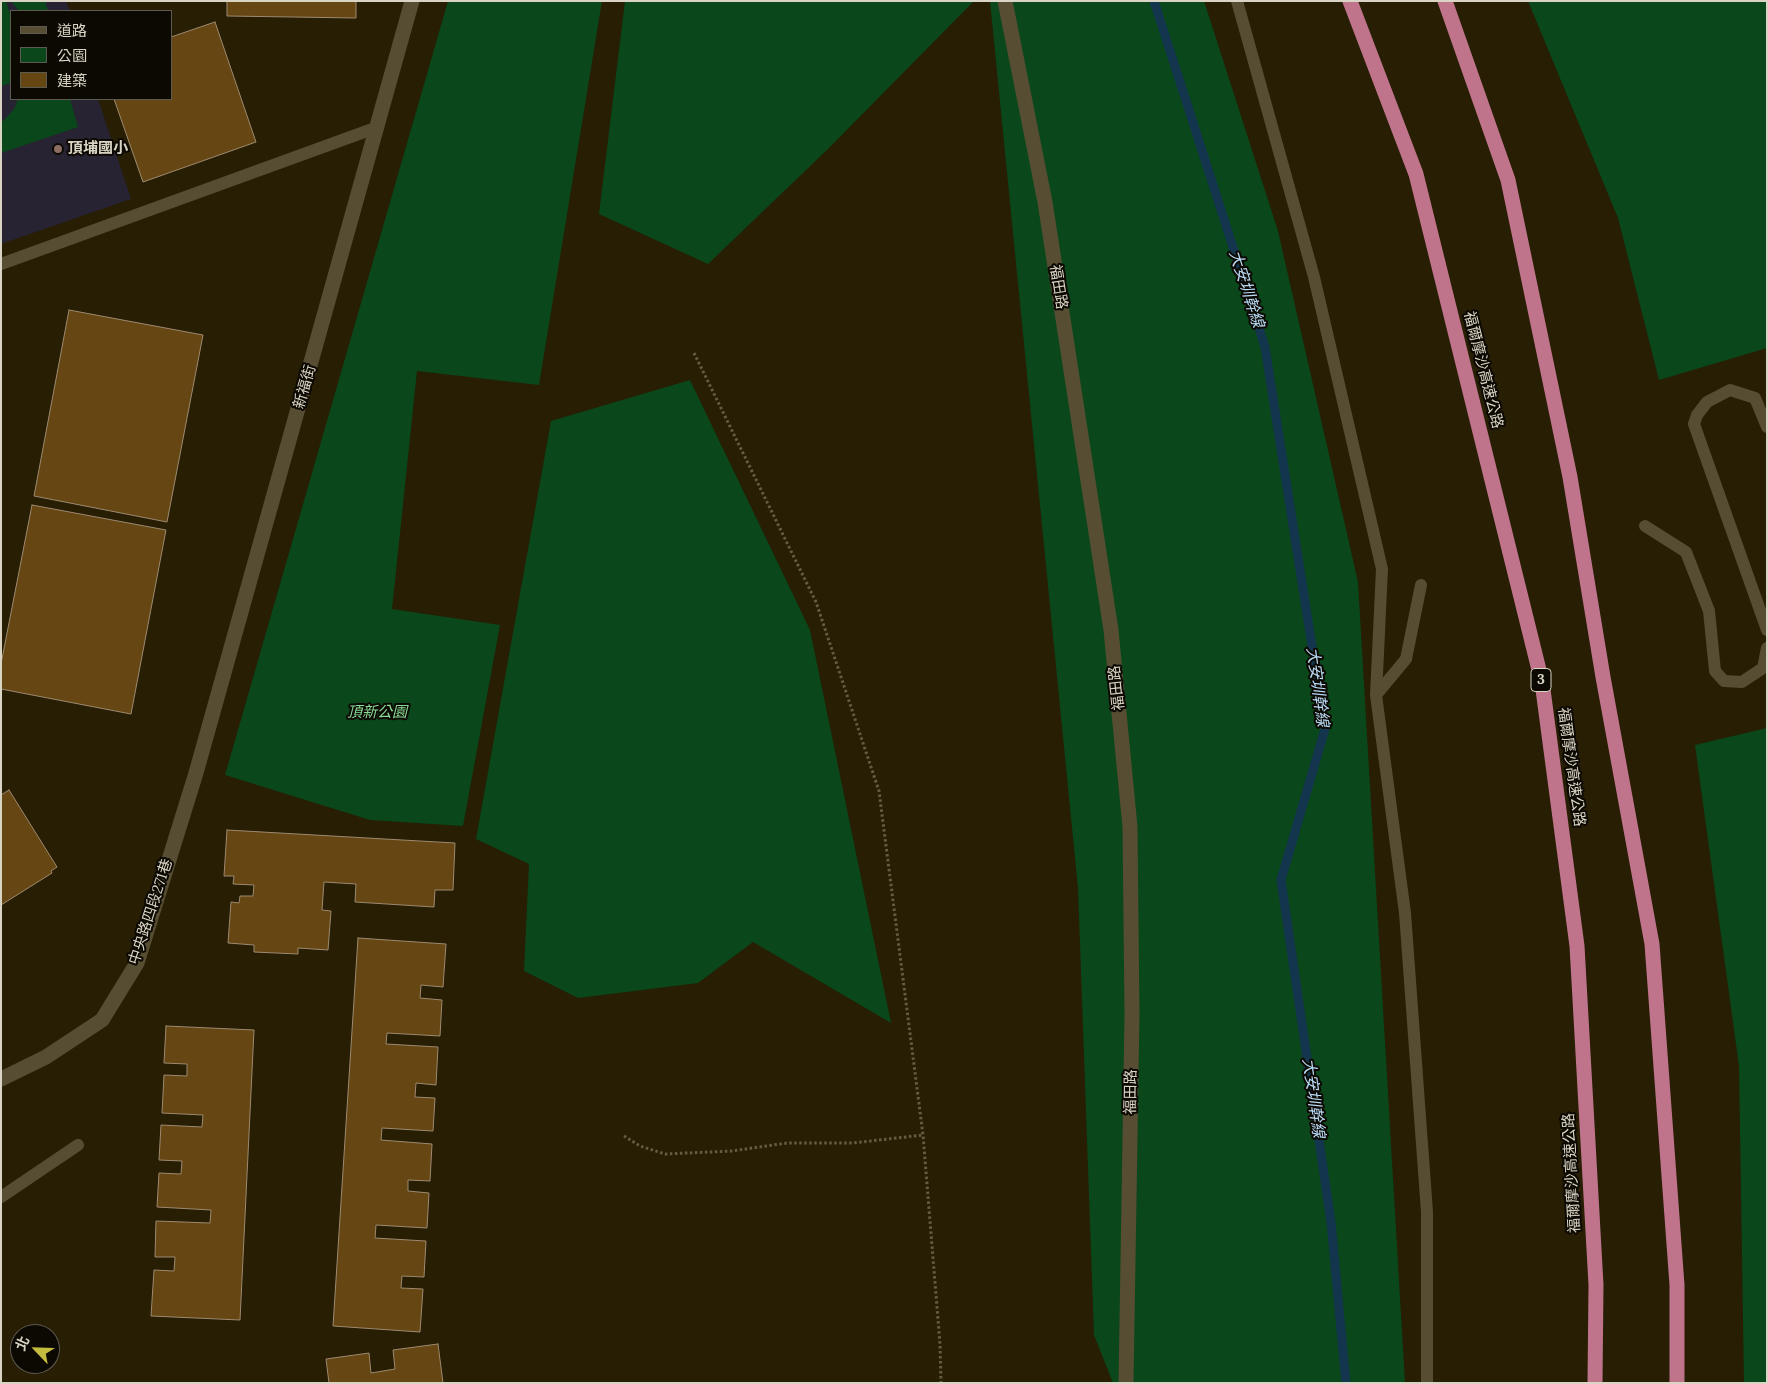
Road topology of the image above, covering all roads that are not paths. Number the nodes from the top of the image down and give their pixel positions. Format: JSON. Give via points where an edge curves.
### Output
{"nodes":[{"id":1,"x":412,"y":1,"type":"edge"},
{"id":2,"x":1005,"y":1,"type":"edge"},
{"id":3,"x":1237,"y":1,"type":"edge"},
{"id":4,"x":1350,"y":1,"type":"edge"},
{"id":5,"x":1445,"y":1,"type":"edge"},
{"id":6,"x":378,"y":127,"type":"junction"},
{"id":7,"x":1,"y":264,"type":"edge"},
{"id":8,"x":1767,"y":427,"type":"edge"},
{"id":9,"x":1646,"y":526,"type":"dead end"},
{"id":10,"x":1422,"y":585,"type":"dead end"},
{"id":11,"x":1767,"y":630,"type":"edge"},
{"id":12,"x":1767,"y":648,"type":"edge"},
{"id":13,"x":1376,"y":695,"type":"junction"},
{"id":14,"x":196,"y":773,"type":"joint"},
{"id":15,"x":1,"y":1079,"type":"edge"},
{"id":16,"x":78,"y":1145,"type":"dead end"},
{"id":17,"x":1,"y":1197,"type":"edge"},
{"id":18,"x":1126,"y":1383,"type":"edge"},
{"id":19,"x":1427,"y":1383,"type":"edge"},
{"id":20,"x":1595,"y":1383,"type":"edge"},
{"id":21,"x":1678,"y":1383,"type":"edge"}],
"edges":[{"from":1,"to":6,"type":"street","name":"新福街"},
{"from":2,"to":18,"type":"street","name":"福田路","via":[[1045,202],[1111,630],[1130,827],[1132,1015]]},
{"from":3,"to":13,"type":"lane","via":[[1314,277],[1382,569]]},
{"from":4,"to":20,"type":"highway","name":"福爾摩沙高速公路","number":"3","via":[[1416,174],[1542,682],[1577,946],[1596,1285]]},
{"from":5,"to":21,"type":"highway","via":[[1508,180],[1570,477],[1652,944],[1677,1285]]},
{"from":6,"to":7,"type":"lane"},
{"from":6,"to":14,"type":"street","name":"新福街"},
{"from":8,"to":11,"type":"lane","via":[[1755,398],[1730,390],[1708,402],[1694,424]]},
{"from":9,"to":12,"type":"lane","via":[[1686,552],[1709,611],[1715,671],[1724,681],[1742,682],[1762,668]]},
{"from":10,"to":13,"type":"lane","via":[[1406,659]]},
{"from":13,"to":19,"type":"lane","via":[[1408,943],[1428,1212]]},
{"from":14,"to":15,"type":"street","name":"中央路四段271巷","via":[[137,963],[102,1020],[46,1057]]},
{"from":16,"to":17,"type":"lane"}]}
